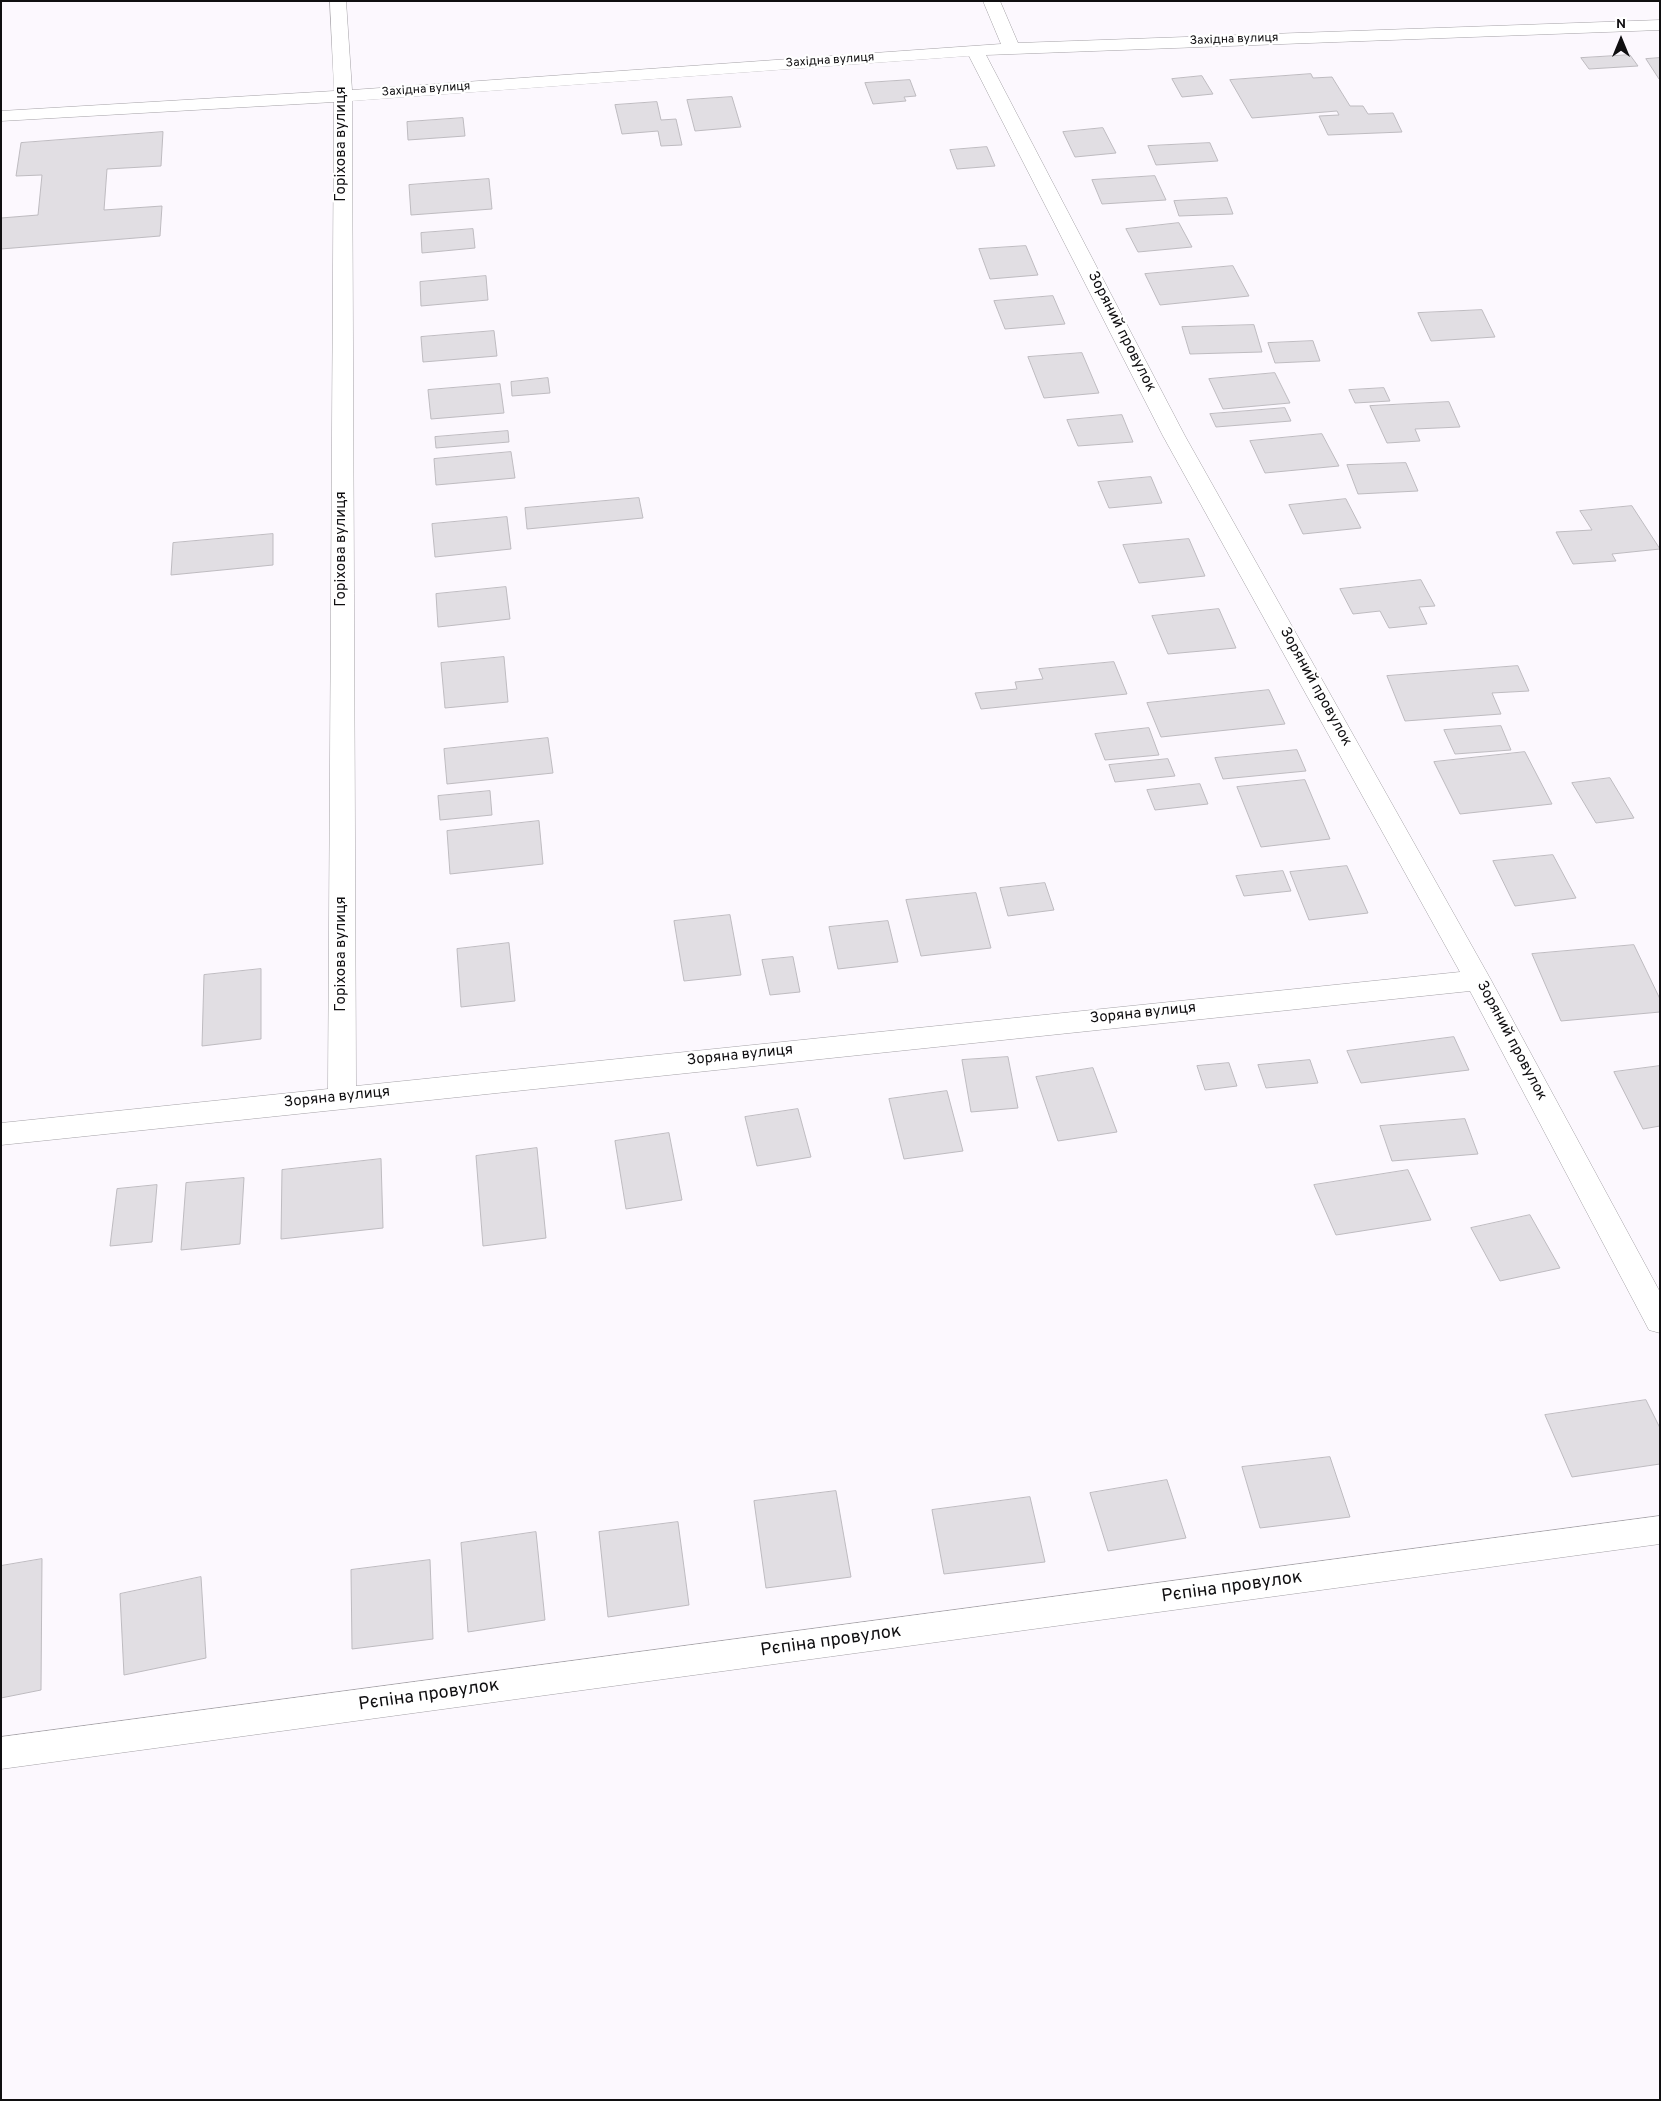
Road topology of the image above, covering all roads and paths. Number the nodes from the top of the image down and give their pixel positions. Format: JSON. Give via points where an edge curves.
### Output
{"nodes":[{"id":1,"x":338,"y":1,"type":"edge"},
{"id":2,"x":990,"y":1,"type":"edge"},
{"id":3,"x":1660,"y":25,"type":"edge"},
{"id":4,"x":1012,"y":48,"type":"junction"},
{"id":5,"x":975,"y":51,"type":"junction"},
{"id":6,"x":343,"y":96,"type":"junction"},
{"id":7,"x":1,"y":116,"type":"edge"},
{"id":8,"x":1478,"y":980,"type":"junction"},
{"id":9,"x":342,"y":1098,"type":"junction"},
{"id":10,"x":1,"y":1134,"type":"edge"},
{"id":11,"x":1660,"y":1321,"type":"edge"},
{"id":12,"x":1660,"y":1530,"type":"edge"},
{"id":13,"x":1,"y":1753,"type":"edge"}],
"edges":[{"from":1,"to":6,"type":"street","name":"Горіхова вулиця"},
{"from":2,"to":4,"type":"street"},
{"from":3,"to":4,"type":"street","name":"Західна вулиця"},
{"from":4,"to":5,"type":"street","name":"Західна вулиця"},
{"from":5,"to":6,"type":"street","name":"Західна вулиця"},
{"from":5,"to":8,"type":"street","name":"Зоряний провулок","via":[[1174,436]]},
{"from":6,"to":7,"type":"street","name":"Західна вулиця"},
{"from":6,"to":9,"type":"street","name":"Горіхова вулиця"},
{"from":8,"to":9,"type":"street","name":"Зоряна вулиця"},
{"from":8,"to":11,"type":"street","name":"Зоряний провулок"},
{"from":9,"to":10,"type":"street","name":"Зоряна вулиця"},
{"from":12,"to":13,"type":"street","name":"Рєпіна провулок"}]}
